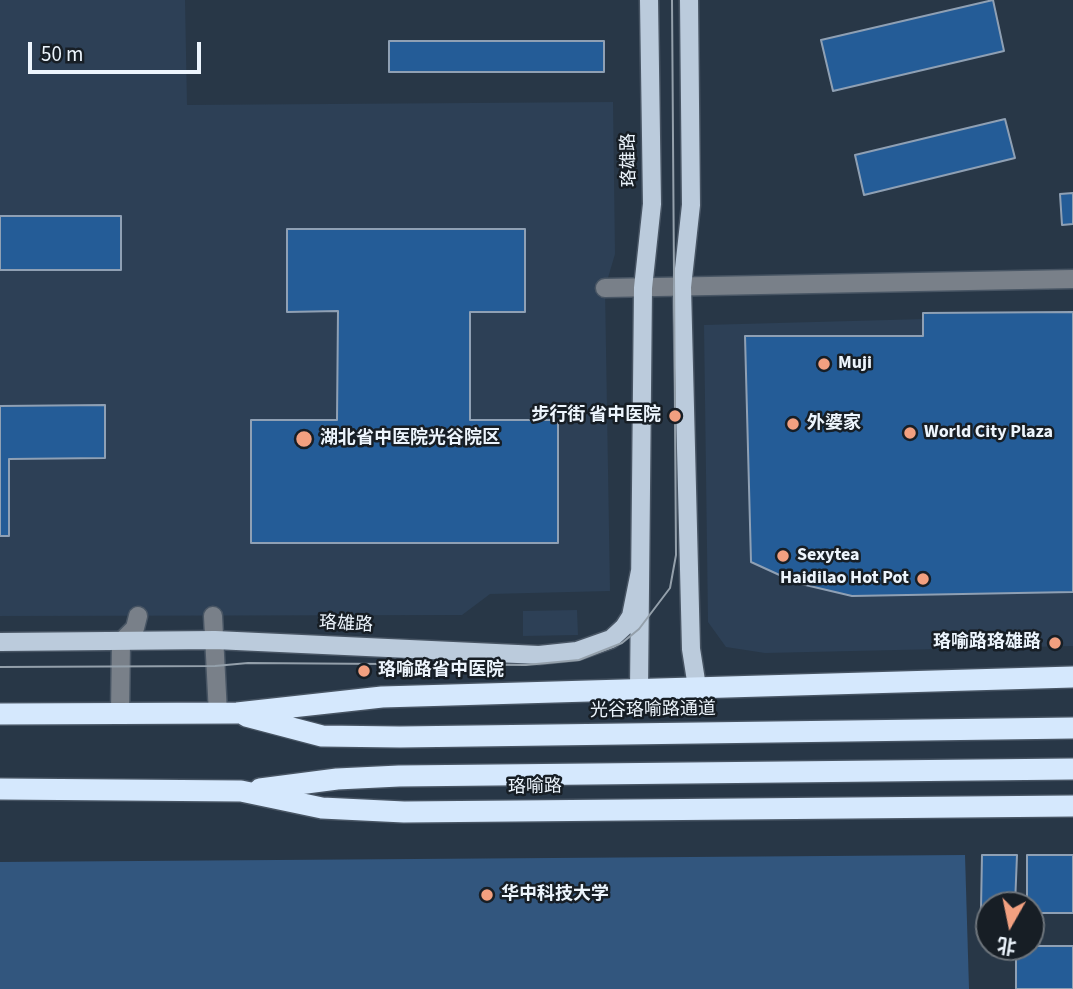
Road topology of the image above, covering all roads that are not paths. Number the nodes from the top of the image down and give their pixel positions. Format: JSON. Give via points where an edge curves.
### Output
{"nodes":[{"id":1,"x":649,"y":0,"type":"edge"},
{"id":2,"x":689,"y":0,"type":"edge"},
{"id":3,"x":1073,"y":279,"type":"edge"},
{"id":4,"x":682,"y":287,"type":"junction"},
{"id":5,"x":605,"y":288,"type":"dead end"},
{"id":6,"x":643,"y":288,"type":"junction"},
{"id":7,"x":640,"y":571,"type":"junction"},
{"id":8,"x":138,"y":616,"type":"dead end"},
{"id":9,"x":213,"y":616,"type":"dead end"},
{"id":10,"x":215,"y":640,"type":"junction"},
{"id":11,"x":0,"y":642,"type":"edge"},
{"id":12,"x":121,"y":642,"type":"junction"},
{"id":13,"x":1073,"y":677,"type":"edge"},
{"id":14,"x":697,"y":687,"type":"junction"},
{"id":15,"x":639,"y":689,"type":"junction"},
{"id":16,"x":227,"y":713,"type":"junction"},
{"id":17,"x":0,"y":714,"type":"edge"},
{"id":18,"x":120,"y":714,"type":"junction"},
{"id":19,"x":1073,"y":728,"type":"edge"},
{"id":20,"x":1073,"y":769,"type":"edge"},
{"id":21,"x":0,"y":789,"type":"edge"},
{"id":22,"x":241,"y":791,"type":"junction"},
{"id":23,"x":1073,"y":806,"type":"edge"}],
"edges":[{"from":1,"to":6,"type":"main road","name":"珞雄路","via":[[652,204]]},
{"from":2,"to":4,"type":"main road","via":[[691,205]]},
{"from":3,"to":4,"type":"street"},
{"from":4,"to":6,"type":"street"},
{"from":4,"to":14,"type":"main road","via":[[691,649]]},
{"from":5,"to":6,"type":"street"},
{"from":6,"to":7,"type":"main road","name":"珞雄路"},
{"from":7,"to":10,"type":"main road","name":"珞雄路","via":[[631,616],[624,627],[611,639],[577,651],[538,655]]},
{"from":7,"to":15,"type":"main road","name":"珞雄路"},
{"from":8,"to":12,"type":"street","via":[[135,628]]},
{"from":9,"to":10,"type":"street"},
{"from":10,"to":12,"type":"main road","name":"珞雄路"},
{"from":10,"to":16,"type":"street"},
{"from":11,"to":12,"type":"main road","name":"珞雄路"},
{"from":12,"to":18,"type":"street"},
{"from":13,"to":14,"type":"highway"},
{"from":14,"to":15,"type":"highway"},
{"from":15,"to":16,"type":"highway","via":[[382,697]]},
{"from":16,"to":18,"type":"highway"},
{"from":16,"to":19,"type":"highway","name":"光谷珞喻路通道","via":[[323,736]]},
{"from":17,"to":18,"type":"highway"},
{"from":20,"to":22,"type":"highway","via":[[399,776]]},
{"from":21,"to":22,"type":"highway","name":"珞喻路"},
{"from":22,"to":23,"type":"highway","name":"珞喻路","via":[[322,808],[404,812]]}]}
